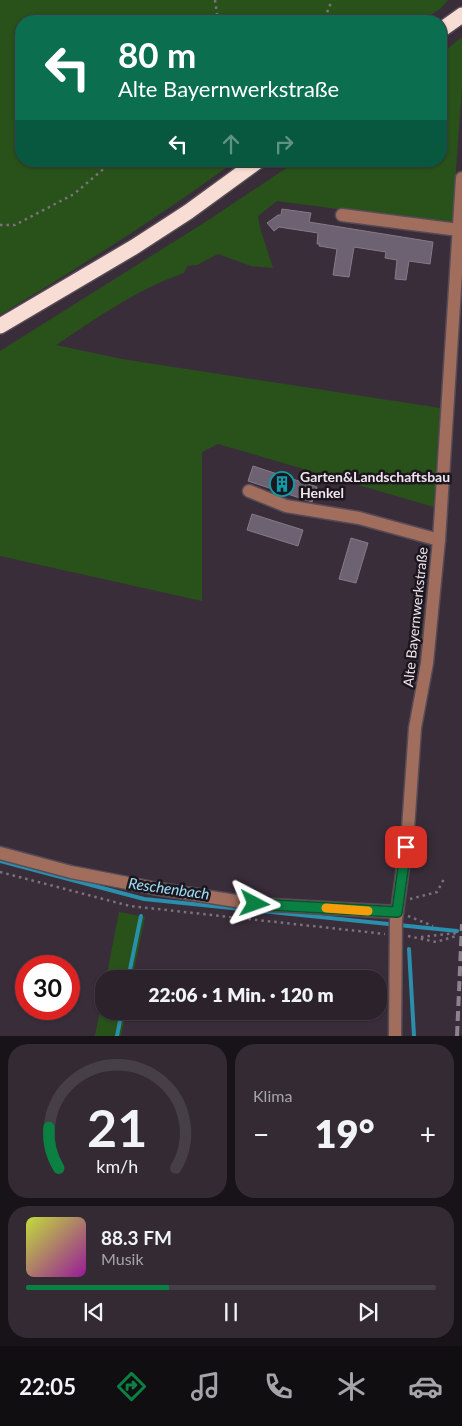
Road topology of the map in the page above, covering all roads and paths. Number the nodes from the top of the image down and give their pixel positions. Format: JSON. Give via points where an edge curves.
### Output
{"nodes":[{"id":1,"x":215,"y":0,"type":"edge"},
{"id":2,"x":332,"y":0,"type":"edge"},
{"id":3,"x":217,"y":15,"type":"edge"},
{"id":4,"x":326,"y":15,"type":"edge"},
{"id":5,"x":106,"y":167,"type":"edge"},
{"id":6,"x":250,"y":167,"type":"edge"},
{"id":7,"x":462,"y":178,"type":"edge"},
{"id":8,"x":342,"y":215,"type":"dead end"},
{"id":9,"x":0,"y":225,"type":"edge"},
{"id":10,"x":459,"y":230,"type":"junction"},
{"id":11,"x":0,"y":326,"type":"edge"},
{"id":12,"x":249,"y":490,"type":"dead end"},
{"id":13,"x":439,"y":540,"type":"junction"},
{"id":14,"x":0,"y":853,"type":"edge"},
{"id":15,"x":0,"y":872,"type":"edge"},
{"id":16,"x":445,"y":876,"type":"dead end"},
{"id":17,"x":397,"y":911,"type":"junction"},
{"id":18,"x":433,"y":926,"type":"dead end"},
{"id":19,"x":395,"y":935,"type":"junction"},
{"id":20,"x":457,"y":935,"type":"joint"},
{"id":21,"x":395,"y":1036,"type":"edge"}],
"edges":[{"from":1,"to":3,"type":"path"},
{"from":2,"to":4,"type":"path"},
{"from":5,"to":9,"type":"path","via":[[74,194],[14,225]]},
{"from":6,"to":11,"type":"highway","via":[[142,242]]},
{"from":7,"to":10,"type":"street","name":"Alte Bayernwerkstraße"},
{"from":8,"to":10,"type":"street"},
{"from":10,"to":13,"type":"street","name":"Alte Bayernwerkstraße"},
{"from":12,"to":13,"type":"street","via":[[286,506],[360,518]]},
{"from":13,"to":17,"type":"street","name":"Alte Bayernwerkstraße","via":[[428,663],[415,728],[408,829]]},
{"from":14,"to":17,"type":"street","via":[[71,872],[255,904]]},
{"from":15,"to":19,"type":"path","via":[[130,906]]},
{"from":16,"to":17,"type":"path","via":[[437,892]]},
{"from":17,"to":18,"type":"path"},
{"from":17,"to":19,"type":"street","name":"Alte Bayernwerkstraße"},
{"from":19,"to":21,"type":"street","name":"Alte Bayernwerkstraße"},
{"from":20,"to":20,"type":"path","via":[[417,937],[436,942]]}]}
